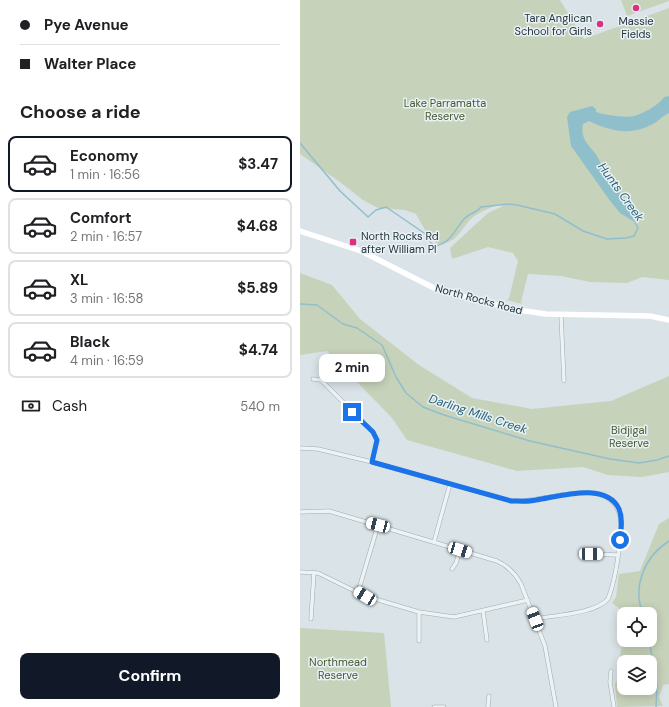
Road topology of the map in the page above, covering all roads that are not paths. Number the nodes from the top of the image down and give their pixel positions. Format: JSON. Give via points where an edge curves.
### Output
{"nodes":[{"id":1,"x":300,"y":231,"type":"edge"},
{"id":2,"x":561,"y":315,"type":"junction"},
{"id":3,"x":669,"y":320,"type":"edge"},
{"id":4,"x":313,"y":379,"type":"dead end"},
{"id":5,"x":564,"y":381,"type":"dead end"},
{"id":6,"x":300,"y":448,"type":"edge"},
{"id":7,"x":372,"y":462,"type":"junction"},
{"id":8,"x":450,"y":484,"type":"junction"},
{"id":9,"x":300,"y":512,"type":"edge"},
{"id":10,"x":378,"y":525,"type":"junction"},
{"id":11,"x":434,"y":542,"type":"junction"},
{"id":12,"x":460,"y":550,"type":"junction"},
{"id":13,"x":585,"y":550,"type":"dead end"},
{"id":14,"x":617,"y":555,"type":"junction"},
{"id":15,"x":452,"y":569,"type":"dead end"},
{"id":16,"x":300,"y":572,"type":"edge"},
{"id":17,"x":314,"y":572,"type":"junction"},
{"id":18,"x":358,"y":592,"type":"junction"},
{"id":19,"x":528,"y":600,"type":"junction"},
{"id":20,"x":483,"y":611,"type":"junction"},
{"id":21,"x":420,"y":612,"type":"junction"},
{"id":22,"x":311,"y":619,"type":"dead end"},
{"id":23,"x":535,"y":619,"type":"junction"},
{"id":24,"x":487,"y":640,"type":"dead end"},
{"id":25,"x":419,"y":641,"type":"dead end"},
{"id":26,"x":611,"y":671,"type":"dead end"},
{"id":27,"x":489,"y":696,"type":"dead end"},
{"id":28,"x":434,"y":707,"type":"edge"},
{"id":29,"x":444,"y":707,"type":"edge"},
{"id":30,"x":488,"y":707,"type":"edge"},
{"id":31,"x":556,"y":707,"type":"edge"},
{"id":32,"x":614,"y":707,"type":"edge"}],
"edges":[{"from":1,"to":2,"type":"main road","name":"North Rocks Road","via":[[361,251],[447,293],[532,313]]},
{"from":2,"to":3,"type":"main road","name":"North Rocks Road","via":[[650,316]]},
{"from":2,"to":5,"type":"street"},
{"from":4,"to":7,"type":"street","via":[[321,380],[373,432],[377,440]]},
{"from":6,"to":7,"type":"street","via":[[318,449]]},
{"from":7,"to":8,"type":"street"},
{"from":8,"to":11,"type":"street"},
{"from":8,"to":14,"type":"street","via":[[511,501],[530,501],[580,493],[604,495],[615,503],[620,514]]},
{"from":9,"to":10,"type":"street","via":[[329,512]]},
{"from":10,"to":11,"type":"street"},
{"from":10,"to":18,"type":"street"},
{"from":11,"to":12,"type":"street"},
{"from":12,"to":15,"type":"street"},
{"from":12,"to":19,"type":"street","via":[[505,565],[517,576]]},
{"from":13,"to":14,"type":"street","via":[[591,554]]},
{"from":14,"to":23,"type":"street","via":[[611,592],[605,603],[593,609]]},
{"from":16,"to":17,"type":"street"},
{"from":17,"to":18,"type":"street"},
{"from":17,"to":22,"type":"street"},
{"from":18,"to":21,"type":"street"},
{"from":19,"to":20,"type":"street"},
{"from":19,"to":23,"type":"street"},
{"from":20,"to":21,"type":"street","via":[[454,617]]},
{"from":20,"to":24,"type":"street"},
{"from":21,"to":25,"type":"street"},
{"from":23,"to":31,"type":"street","via":[[545,646]]},
{"from":26,"to":32,"type":"street"},
{"from":27,"to":30,"type":"street"},
{"from":28,"to":29,"type":"street"}]}
